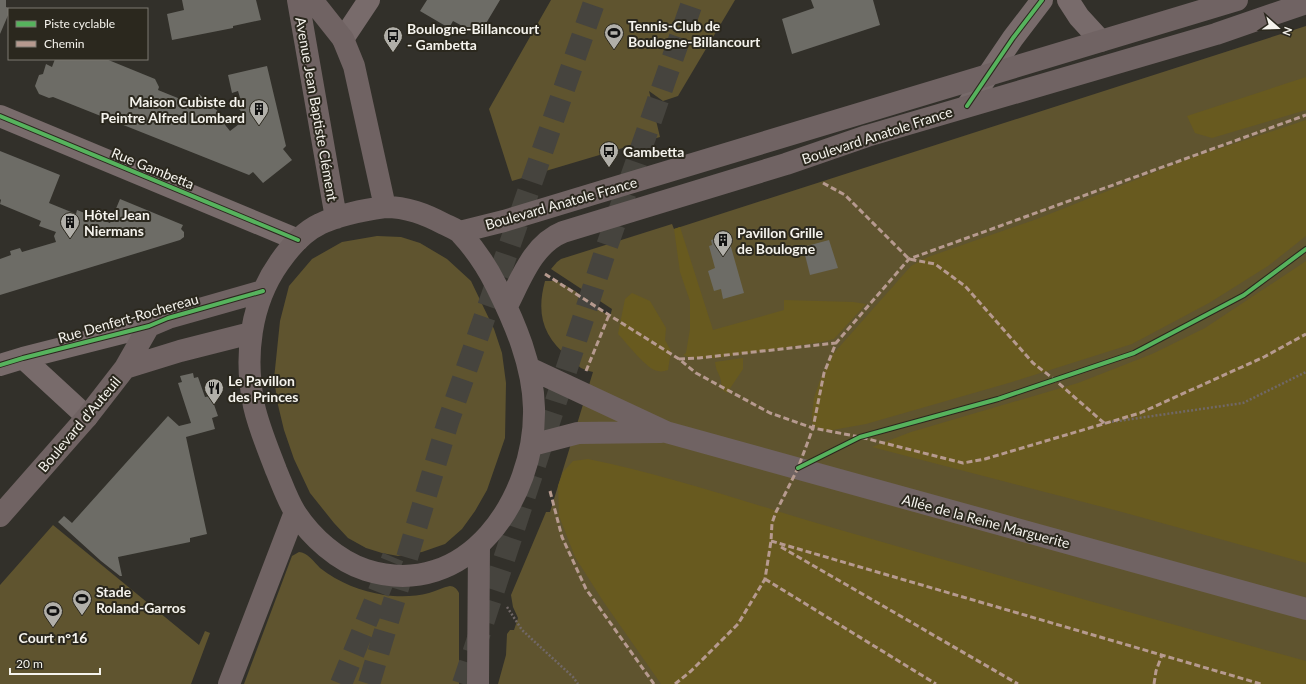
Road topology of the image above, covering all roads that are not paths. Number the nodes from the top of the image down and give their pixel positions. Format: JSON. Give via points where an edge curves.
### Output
{"nodes":[{"id":1,"x":298,"y":0,"type":"edge"},
{"id":2,"x":312,"y":0,"type":"edge"},
{"id":3,"x":369,"y":0,"type":"edge"},
{"id":4,"x":1042,"y":0,"type":"edge"},
{"id":5,"x":1068,"y":0,"type":"edge"},
{"id":6,"x":1237,"y":0,"type":"edge"},
{"id":7,"x":1306,"y":3,"type":"edge"},
{"id":8,"x":343,"y":39,"type":"junction"},
{"id":9,"x":1101,"y":41,"type":"junction"},
{"id":10,"x":988,"y":75,"type":"junction"},
{"id":11,"x":967,"y":106,"type":"junction"},
{"id":12,"x":0,"y":116,"type":"edge"},
{"id":13,"x":385,"y":207,"type":"junction"},
{"id":14,"x":336,"y":218,"type":"junction"},
{"id":15,"x":460,"y":232,"type":"junction"},
{"id":16,"x":298,"y":240,"type":"junction"},
{"id":17,"x":263,"y":291,"type":"junction"},
{"id":18,"x":507,"y":306,"type":"junction"},
{"id":19,"x":149,"y":326,"type":"junction"},
{"id":20,"x":251,"y":333,"type":"junction"},
{"id":21,"x":23,"y":358,"type":"junction"},
{"id":22,"x":0,"y":365,"type":"edge"},
{"id":23,"x":125,"y":368,"type":"junction"},
{"id":24,"x":529,"y":368,"type":"junction"},
{"id":25,"x":87,"y":417,"type":"junction"},
{"id":26,"x":666,"y":432,"type":"junction"},
{"id":27,"x":532,"y":445,"type":"junction"},
{"id":28,"x":295,"y":512,"type":"junction"},
{"id":29,"x":0,"y":516,"type":"edge"},
{"id":30,"x":479,"y":546,"type":"junction"},
{"id":31,"x":1306,"y":609,"type":"edge"},
{"id":32,"x":229,"y":684,"type":"edge"},
{"id":33,"x":478,"y":684,"type":"edge"}],
"edges":[{"from":1,"to":14,"type":"main road","name":"Avenue Jean Baptiste Clément"},
{"from":2,"to":8,"type":"main road","name":"Avenue Jean Baptiste Clément"},
{"from":3,"to":8,"type":"street"},
{"from":4,"to":10,"type":"street"},
{"from":5,"to":9,"type":"street","via":[[1079,17]]},
{"from":6,"to":9,"type":"main road","name":"Boulevard Anatole France"},
{"from":7,"to":11,"type":"main road","name":"Boulevard Anatole France","via":[[1208,36]]},
{"from":8,"to":13,"type":"main road","name":"Avenue Jean Baptiste Clément","via":[[354,66]]},
{"from":9,"to":10,"type":"main road","name":"Boulevard Anatole France"},
{"from":10,"to":11,"type":"street"},
{"from":10,"to":15,"type":"main road","name":"Boulevard Anatole France"},
{"from":11,"to":18,"type":"main road","name":"Boulevard Anatole France","via":[[555,235],[536,252]]},
{"from":12,"to":16,"type":"street","name":"Rue Gambetta"},
{"from":13,"to":14,"type":"main road","via":[[357,211]]},
{"from":13,"to":15,"type":"main road","via":[[422,213]]},
{"from":14,"to":16,"type":"main road","via":[[322,222]]},
{"from":15,"to":18,"type":"main road","via":[[487,268]]},
{"from":16,"to":17,"type":"main road","via":[[276,267]]},
{"from":17,"to":19,"type":"main road","name":"Rue Denfert-Rochereau","via":[[168,318]]},
{"from":17,"to":20,"type":"main road"},
{"from":18,"to":24,"type":"main road"},
{"from":19,"to":21,"type":"street","name":"Rue Denfert-Rochereau"},
{"from":19,"to":23,"type":"main road","name":"Boulevard d'Auteuil"},
{"from":20,"to":23,"type":"main road"},
{"from":20,"to":28,"type":"main road","via":[[250,365],[254,406],[276,469]]},
{"from":21,"to":22,"type":"street","name":"Rue Denfert-Rochereau"},
{"from":21,"to":25,"type":"street"},
{"from":23,"to":25,"type":"main road","name":"Boulevard d'Auteuil"},
{"from":24,"to":26,"type":"main road","name":"Allée de la Reine Marguerite"},
{"from":24,"to":27,"type":"main road","via":[[534,407]]},
{"from":25,"to":29,"type":"main road","name":"Boulevard d'Auteuil"},
{"from":26,"to":27,"type":"main road","name":"Allée de la Reine Marguerite","via":[[578,433]]},
{"from":26,"to":31,"type":"main road","name":"Allée de la Reine Marguerite"},
{"from":27,"to":30,"type":"main road","via":[[524,474],[508,510]]},
{"from":28,"to":30,"type":"main road","via":[[311,532],[337,556],[360,568],[392,576],[436,571],[464,558]]},
{"from":28,"to":32,"type":"main road"},
{"from":30,"to":33,"type":"main road"}]}
